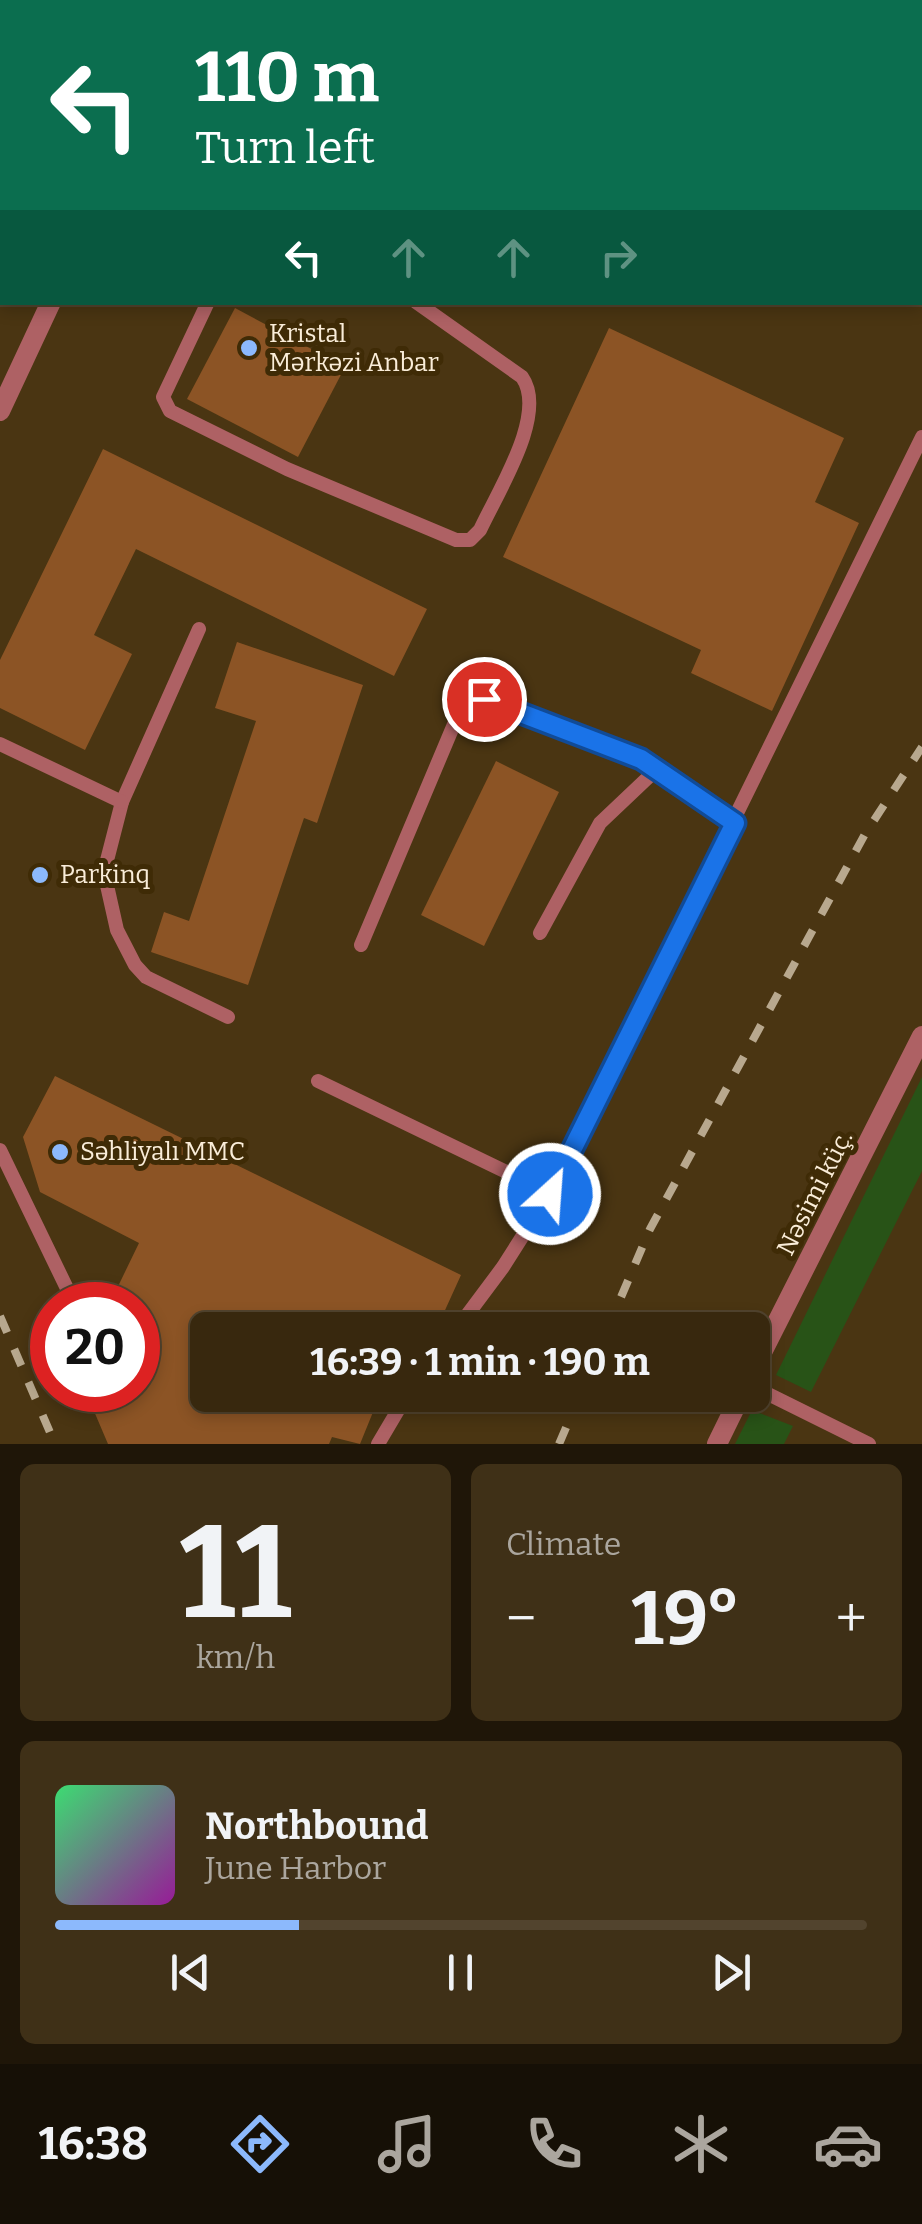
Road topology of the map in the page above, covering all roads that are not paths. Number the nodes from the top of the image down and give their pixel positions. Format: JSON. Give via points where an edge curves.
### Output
{"nodes":[{"id":1,"x":50,"y":305,"type":"edge"},
{"id":2,"x":206,"y":305,"type":"edge"},
{"id":3,"x":420,"y":305,"type":"edge"},
{"id":4,"x":0,"y":410,"type":"edge"},
{"id":5,"x":922,"y":437,"type":"edge"},
{"id":6,"x":199,"y":630,"type":"dead end"},
{"id":7,"x":0,"y":744,"type":"edge"},
{"id":8,"x":657,"y":769,"type":"junction"},
{"id":9,"x":122,"y":802,"type":"junction"},
{"id":10,"x":735,"y":823,"type":"junction"},
{"id":11,"x":540,"y":933,"type":"dead end"},
{"id":12,"x":361,"y":945,"type":"dead end"},
{"id":13,"x":228,"y":1016,"type":"dead end"},
{"id":14,"x":922,"y":1036,"type":"edge"},
{"id":15,"x":318,"y":1081,"type":"dead end"},
{"id":16,"x":0,"y":1150,"type":"edge"},
{"id":17,"x":550,"y":1194,"type":"junction"},
{"id":18,"x":63,"y":1282,"type":"edge"},
{"id":19,"x":468,"y":1312,"type":"edge"},
{"id":20,"x":770,"y":1336,"type":"edge"},
{"id":21,"x":770,"y":1395,"type":"edge"},
{"id":22,"x":397,"y":1412,"type":"edge"},
{"id":23,"x":732,"y":1412,"type":"edge"},
{"id":24,"x":378,"y":1444,"type":"edge"},
{"id":25,"x":716,"y":1444,"type":"edge"},
{"id":26,"x":869,"y":1444,"type":"edge"}],
"edges":[{"from":1,"to":4,"type":"street"},
{"from":2,"to":3,"type":"lane","via":[[168,378],[163,397],[170,411],[287,469],[456,540],[470,540],[532,416],[532,391]]},
{"from":5,"to":10,"type":"lane"},
{"from":6,"to":9,"type":"lane"},
{"from":7,"to":9,"type":"lane"},
{"from":8,"to":10,"type":"lane"},
{"from":8,"to":11,"type":"lane","via":[[600,823]]},
{"from":8,"to":12,"type":"lane","via":[[496,702],[471,702],[456,722]]},
{"from":9,"to":13,"type":"lane","via":[[104,872],[117,930],[134,965]]},
{"from":10,"to":17,"type":"lane"},
{"from":14,"to":20,"type":"street","name":"Nəsimi küç."},
{"from":15,"to":17,"type":"lane"},
{"from":16,"to":18,"type":"lane"},
{"from":17,"to":19,"type":"lane"},
{"from":21,"to":26,"type":"lane"},
{"from":22,"to":24,"type":"lane"},
{"from":23,"to":25,"type":"street"}]}
